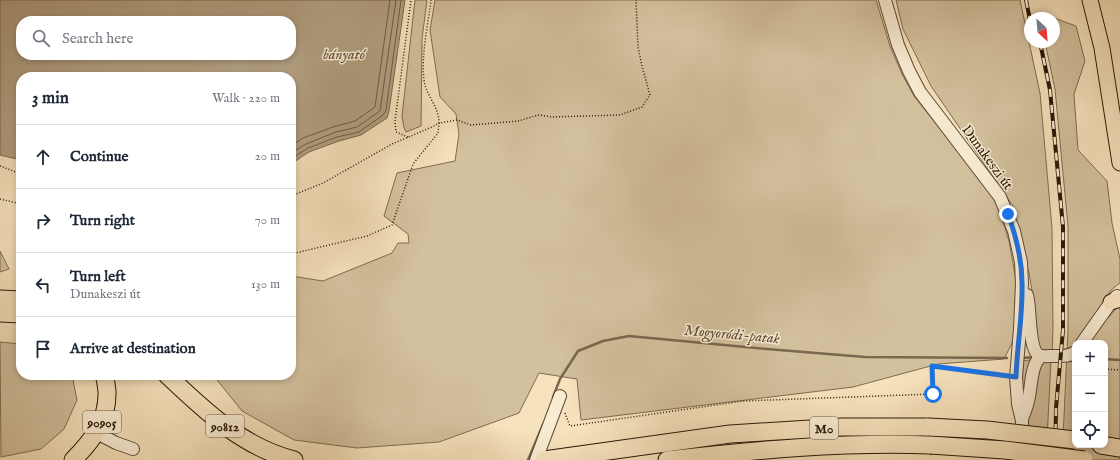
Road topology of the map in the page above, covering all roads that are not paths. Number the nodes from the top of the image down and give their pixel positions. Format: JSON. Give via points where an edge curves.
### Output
{"nodes":[{"id":1,"x":885,"y":0,"type":"edge"},
{"id":2,"x":1093,"y":1,"type":"edge"},
{"id":3,"x":1120,"y":162,"type":"edge"},
{"id":4,"x":1022,"y":283,"type":"junction"},
{"id":5,"x":1117,"y":298,"type":"edge"},
{"id":6,"x":0,"y":299,"type":"edge"},
{"id":7,"x":16,"y":300,"type":"edge"},
{"id":8,"x":0,"y":313,"type":"edge"},
{"id":9,"x":16,"y":314,"type":"edge"},
{"id":10,"x":1084,"y":340,"type":"edge"},
{"id":11,"x":1072,"y":354,"type":"edge"},
{"id":12,"x":1041,"y":356,"type":"junction"},
{"id":13,"x":106,"y":380,"type":"edge"},
{"id":14,"x":172,"y":380,"type":"edge"},
{"id":15,"x":560,"y":396,"type":"road end"},
{"id":16,"x":1022,"y":421,"type":"junction"},
{"id":17,"x":96,"y":433,"type":"junction"},
{"id":18,"x":1072,"y":440,"type":"edge"},
{"id":19,"x":1108,"y":446,"type":"edge"},
{"id":20,"x":1120,"y":448,"type":"edge"},
{"id":21,"x":133,"y":450,"type":"dead end"},
{"id":22,"x":551,"y":459,"type":"edge"},
{"id":23,"x":73,"y":460,"type":"edge"},
{"id":24,"x":294,"y":460,"type":"edge"},
{"id":25,"x":536,"y":460,"type":"edge"},
{"id":26,"x":667,"y":460,"type":"edge"},
{"id":27,"x":1023,"y":460,"type":"edge"},
{"id":28,"x":1084,"y":460,"type":"edge"}],
"edges":[{"from":1,"to":4,"type":"street","name":"Dunakeszi út","via":[[898,45],[920,92],[1000,197],[1016,238]]},
{"from":2,"to":3,"type":"main road"},
{"from":4,"to":12,"type":"street","via":[[1029,302],[1031,337],[1035,352]]},
{"from":4,"to":16,"type":"street","name":"Dunakeszi út","via":[[1016,373]]},
{"from":5,"to":10,"type":"street"},
{"from":6,"to":7,"type":"highway"},
{"from":8,"to":9,"type":"highway"},
{"from":11,"to":12,"type":"street"},
{"from":12,"to":16,"type":"street","via":[[1036,361]]},
{"from":13,"to":17,"type":"highway","number":"90905","via":[[104,418]]},
{"from":14,"to":24,"type":"highway","number":"90812","via":[[198,405],[240,437]]},
{"from":15,"to":25,"type":"street"},
{"from":16,"to":27,"type":"street"},
{"from":17,"to":21,"type":"street"},
{"from":17,"to":23,"type":"highway","number":"90905"},
{"from":18,"to":22,"type":"highway","number":"M0","bridge":true,"via":[[987,430],[842,427],[730,434]]},
{"from":19,"to":20,"type":"highway"},
{"from":26,"to":28,"type":"highway","number":"M0","bridge":true,"via":[[811,446],[884,444],[1005,450]]}]}
